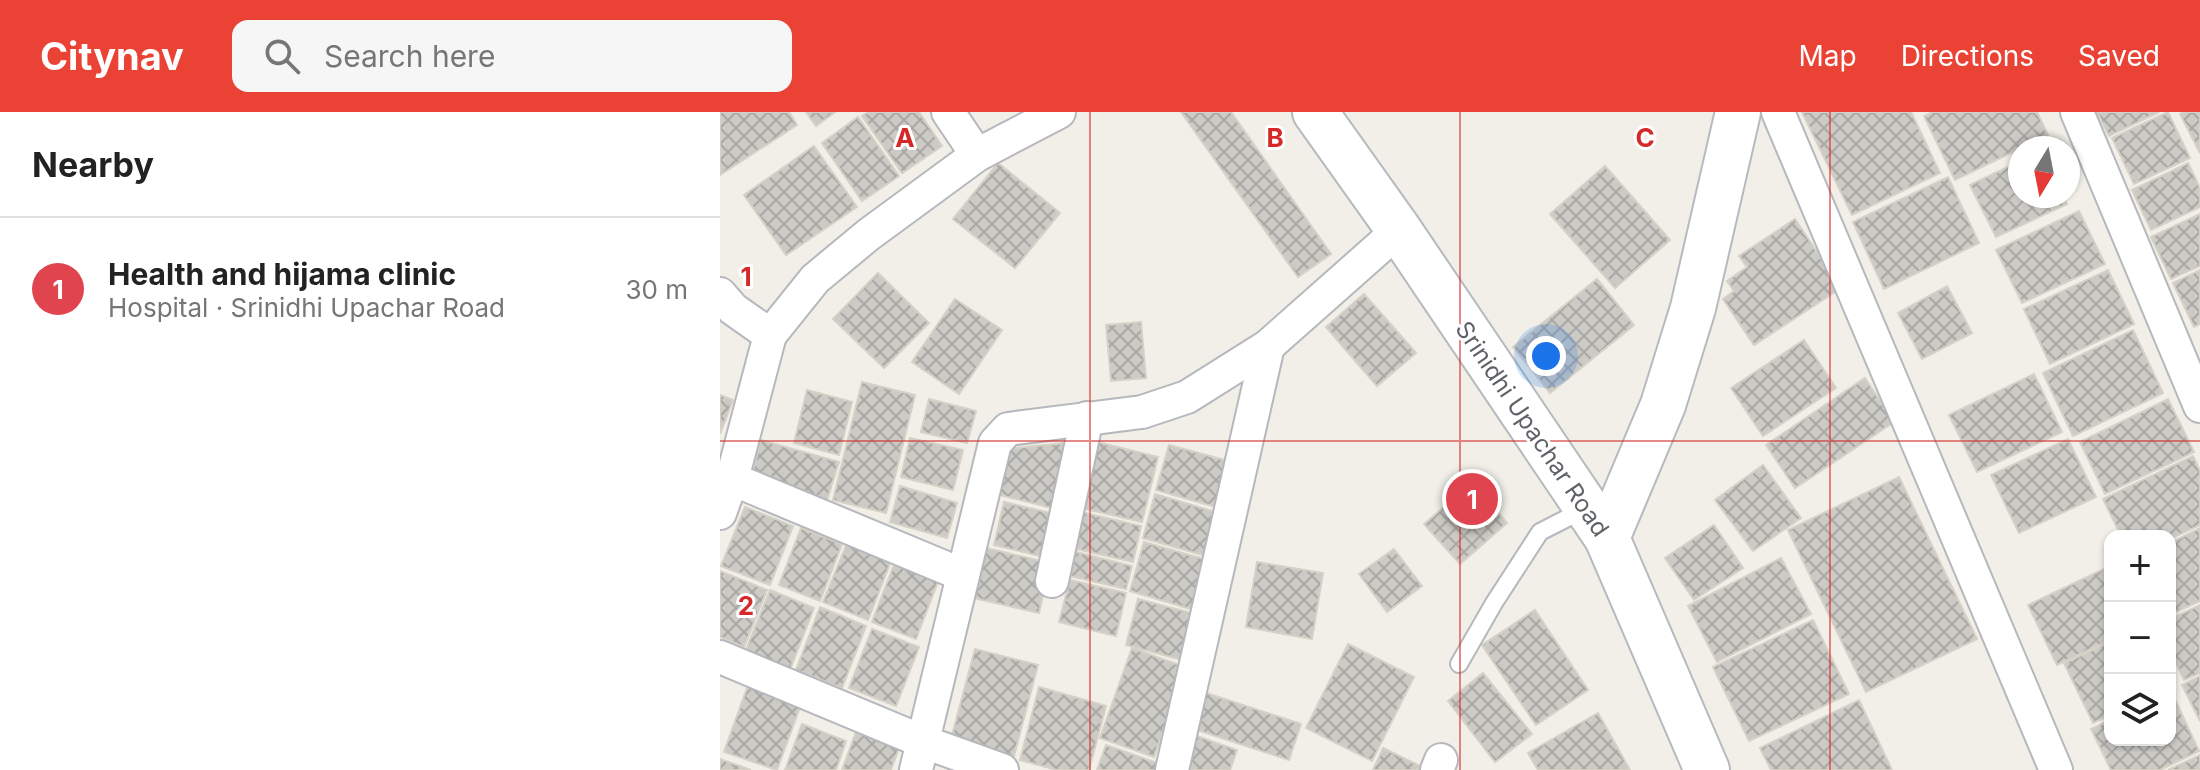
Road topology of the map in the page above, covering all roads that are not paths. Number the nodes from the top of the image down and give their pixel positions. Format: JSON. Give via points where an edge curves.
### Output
{"nodes":[{"id":1,"x":948,"y":112,"type":"edge"},
{"id":2,"x":1059,"y":112,"type":"edge"},
{"id":3,"x":1315,"y":112,"type":"edge"},
{"id":4,"x":1738,"y":112,"type":"edge"},
{"id":5,"x":1778,"y":112,"type":"edge"},
{"id":6,"x":2077,"y":112,"type":"edge"},
{"id":7,"x":977,"y":155,"type":"junction"},
{"id":8,"x":1399,"y":230,"type":"junction"},
{"id":9,"x":724,"y":308,"type":"edge"},
{"id":10,"x":770,"y":335,"type":"junction"},
{"id":11,"x":1268,"y":346,"type":"junction"},
{"id":12,"x":2200,"y":406,"type":"edge"},
{"id":13,"x":1087,"y":418,"type":"junction"},
{"id":14,"x":732,"y":479,"type":"junction"},
{"id":15,"x":720,"y":513,"type":"edge"},
{"id":16,"x":1597,"y":524,"type":"junction"},
{"id":17,"x":963,"y":575,"type":"junction"},
{"id":18,"x":1052,"y":581,"type":"dead end"},
{"id":19,"x":720,"y":657,"type":"edge"},
{"id":20,"x":1459,"y":664,"type":"dead end"},
{"id":21,"x":920,"y":756,"type":"edge"},
{"id":22,"x":1002,"y":770,"type":"edge"},
{"id":23,"x":1172,"y":770,"type":"edge"},
{"id":24,"x":1707,"y":770,"type":"edge"},
{"id":25,"x":2056,"y":770,"type":"edge"}],
"edges":[{"from":1,"to":7,"type":"street"},
{"from":2,"to":7,"type":"street"},
{"from":3,"to":8,"type":"street","name":"Srinidhi Upachar Road"},
{"from":4,"to":16,"type":"street","via":[[1693,308],[1663,405]]},
{"from":5,"to":25,"type":"street"},
{"from":6,"to":12,"type":"street"},
{"from":7,"to":10,"type":"street","via":[[815,279]]},
{"from":8,"to":11,"type":"street"},
{"from":8,"to":16,"type":"street","name":"Srinidhi Upachar Road"},
{"from":9,"to":10,"type":"street"},
{"from":10,"to":14,"type":"street"},
{"from":11,"to":13,"type":"street","via":[[1187,397],[1142,412]]},
{"from":11,"to":23,"type":"street"},
{"from":13,"to":17,"type":"street","via":[[1008,429],[995,443]]},
{"from":13,"to":18,"type":"street"},
{"from":14,"to":15,"type":"street"},
{"from":14,"to":17,"type":"street"},
{"from":16,"to":20,"type":"lane","via":[[1540,532]]},
{"from":16,"to":24,"type":"street","name":"Srinidhi Upachar Road"},
{"from":17,"to":21,"type":"street"},
{"from":19,"to":21,"type":"street"},
{"from":21,"to":22,"type":"street"}]}
